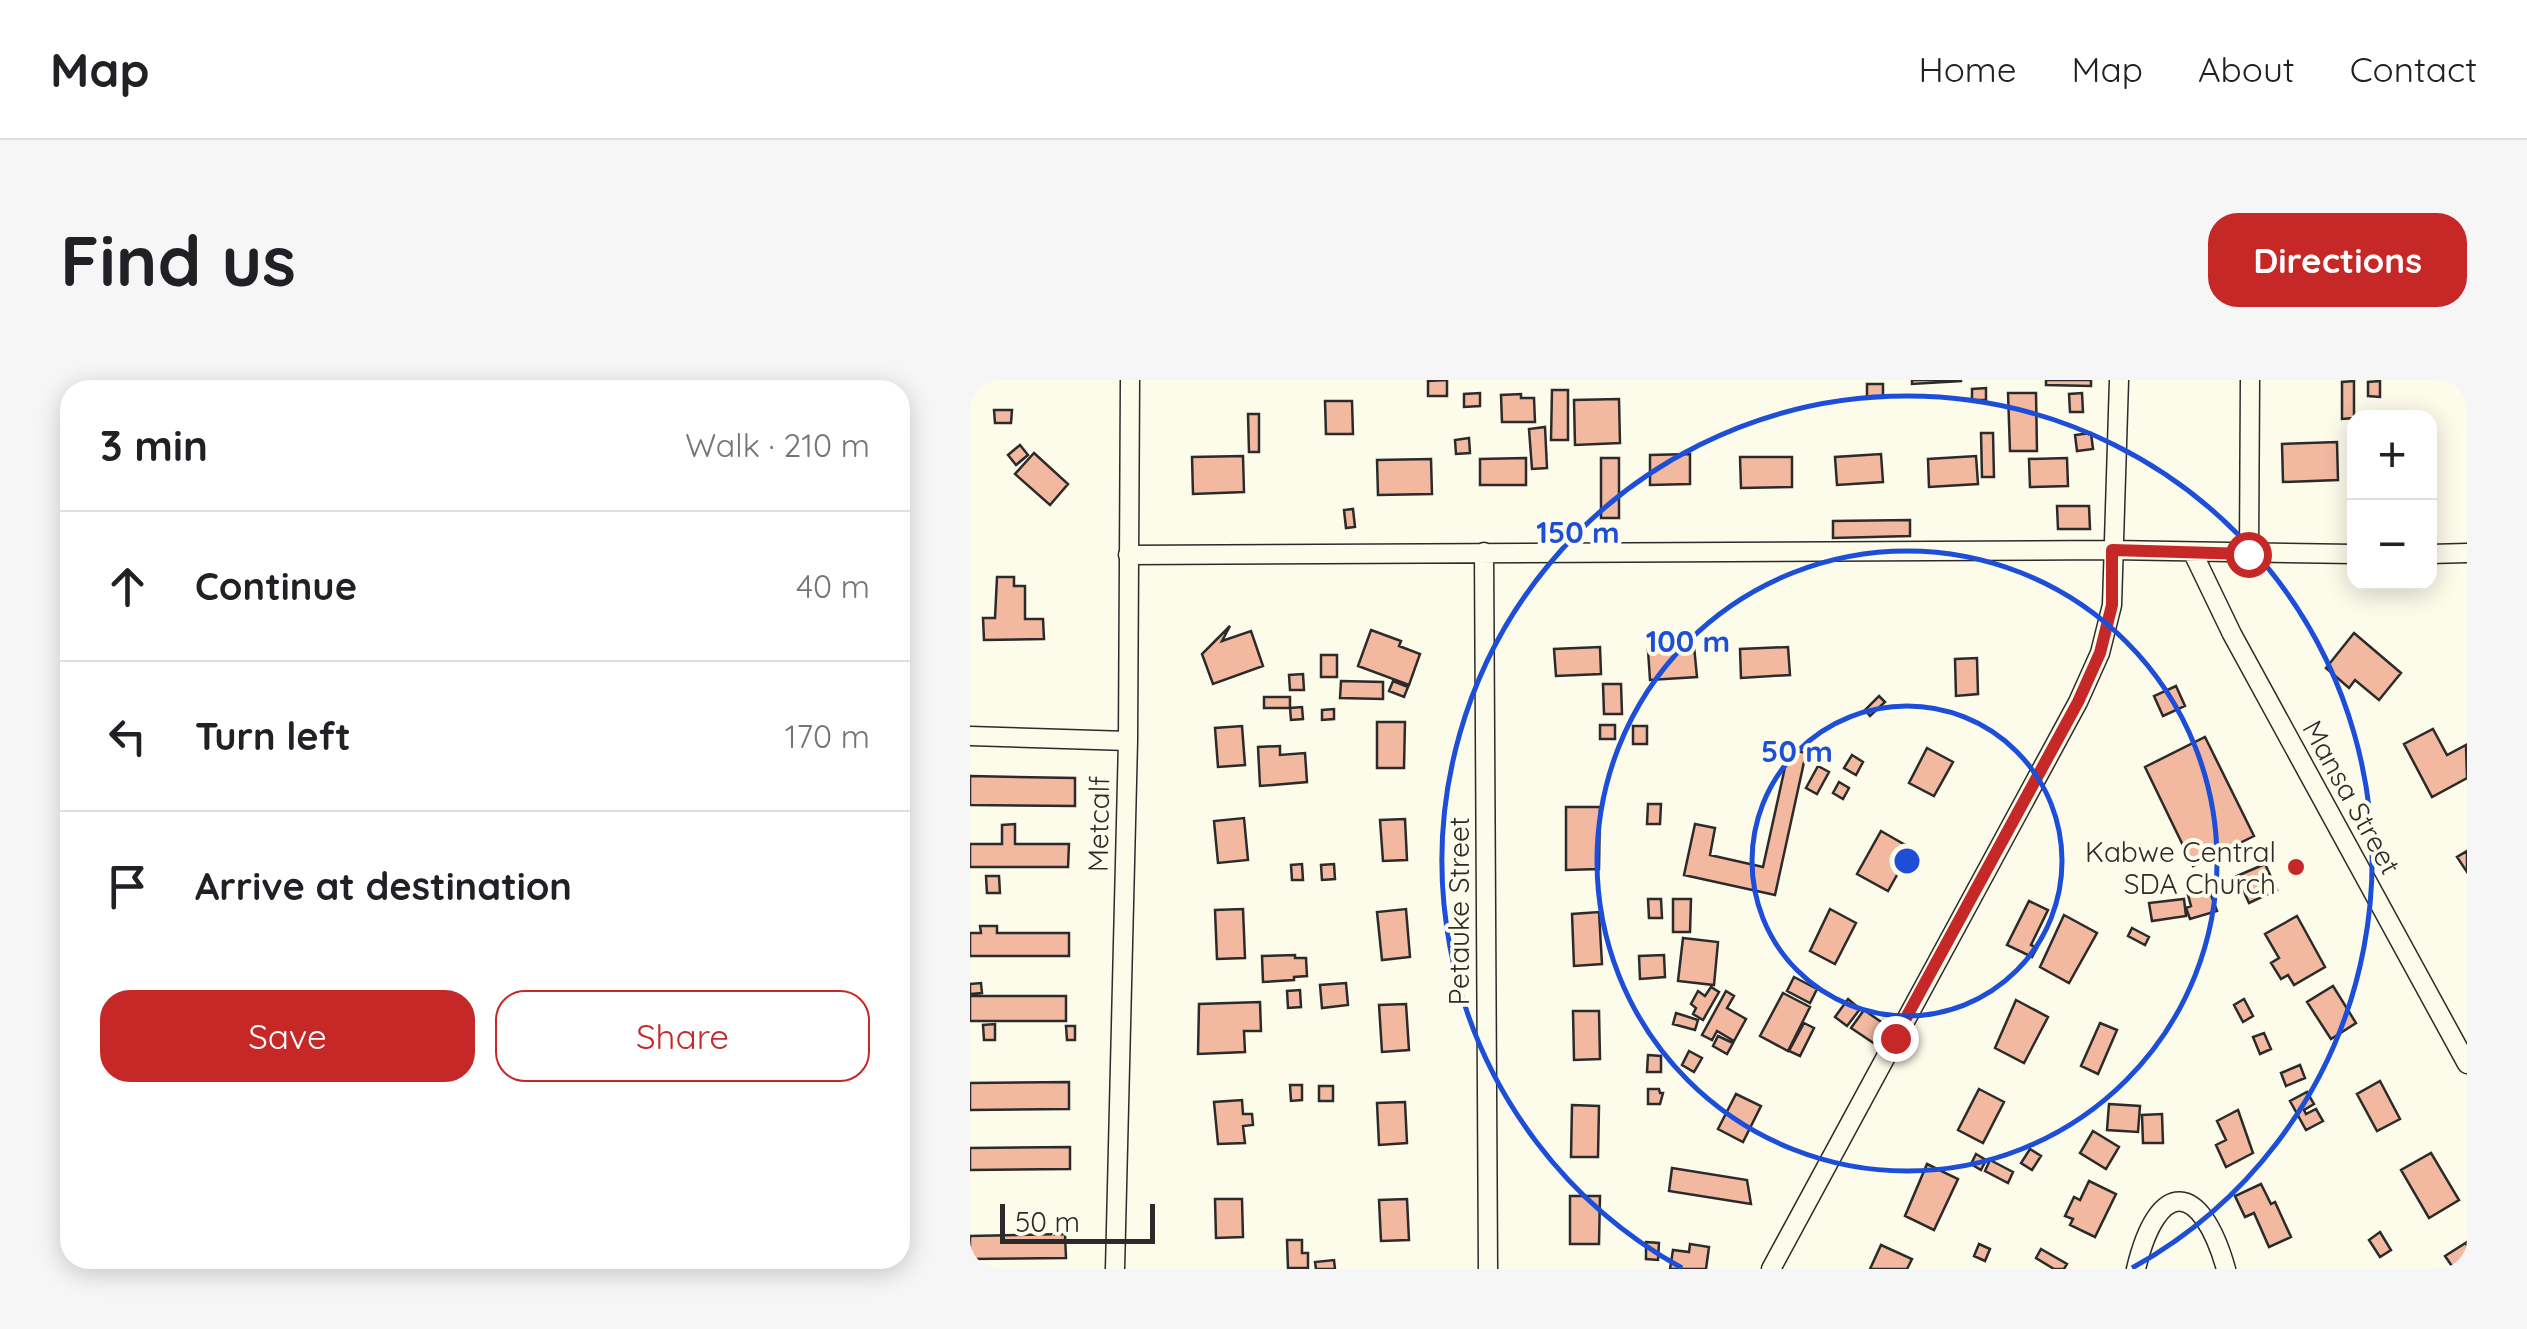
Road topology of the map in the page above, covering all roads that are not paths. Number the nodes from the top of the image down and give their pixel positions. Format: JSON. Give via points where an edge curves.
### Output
{"nodes":[{"id":1,"x":1130,"y":380,"type":"edge"},
{"id":2,"x":2119,"y":380,"type":"edge"},
{"id":3,"x":2250,"y":380,"type":"edge"},
{"id":4,"x":2112,"y":550,"type":"junction"},
{"id":5,"x":1484,"y":552,"type":"junction"},
{"id":6,"x":2193,"y":553,"type":"junction"},
{"id":7,"x":2248,"y":554,"type":"junction"},
{"id":8,"x":2347,"y":554,"type":"edge"},
{"id":9,"x":2437,"y":554,"type":"edge"},
{"id":10,"x":2467,"y":554,"type":"edge"},
{"id":11,"x":1128,"y":556,"type":"junction"},
{"id":12,"x":970,"y":736,"type":"edge"},
{"id":13,"x":1128,"y":740,"type":"junction"},
{"id":14,"x":2467,"y":1064,"type":"edge"},
{"id":15,"x":1114,"y":1269,"type":"edge"},
{"id":16,"x":1488,"y":1269,"type":"edge"},
{"id":17,"x":1771,"y":1269,"type":"edge"},
{"id":18,"x":2136,"y":1269,"type":"edge"},
{"id":19,"x":2226,"y":1269,"type":"edge"}],
"edges":[{"from":1,"to":11,"type":"street","name":"Metcalf"},
{"from":2,"to":4,"type":"street"},
{"from":3,"to":7,"type":"street"},
{"from":4,"to":5,"type":"street"},
{"from":4,"to":6,"type":"street"},
{"from":4,"to":17,"type":"street","via":[[2112,605],[2078,702]]},
{"from":5,"to":11,"type":"street"},
{"from":5,"to":16,"type":"street","name":"Petauke Street"},
{"from":6,"to":7,"type":"street"},
{"from":6,"to":14,"type":"street","name":"Mansa Street"},
{"from":7,"to":8,"type":"street"},
{"from":9,"to":10,"type":"street"},
{"from":11,"to":13,"type":"street","name":"Metcalf"},
{"from":12,"to":13,"type":"street"},
{"from":13,"to":15,"type":"street","name":"Metcalf"},
{"from":18,"to":19,"type":"street","via":[[2152,1220],[2176,1201],[2206,1217]]}]}
